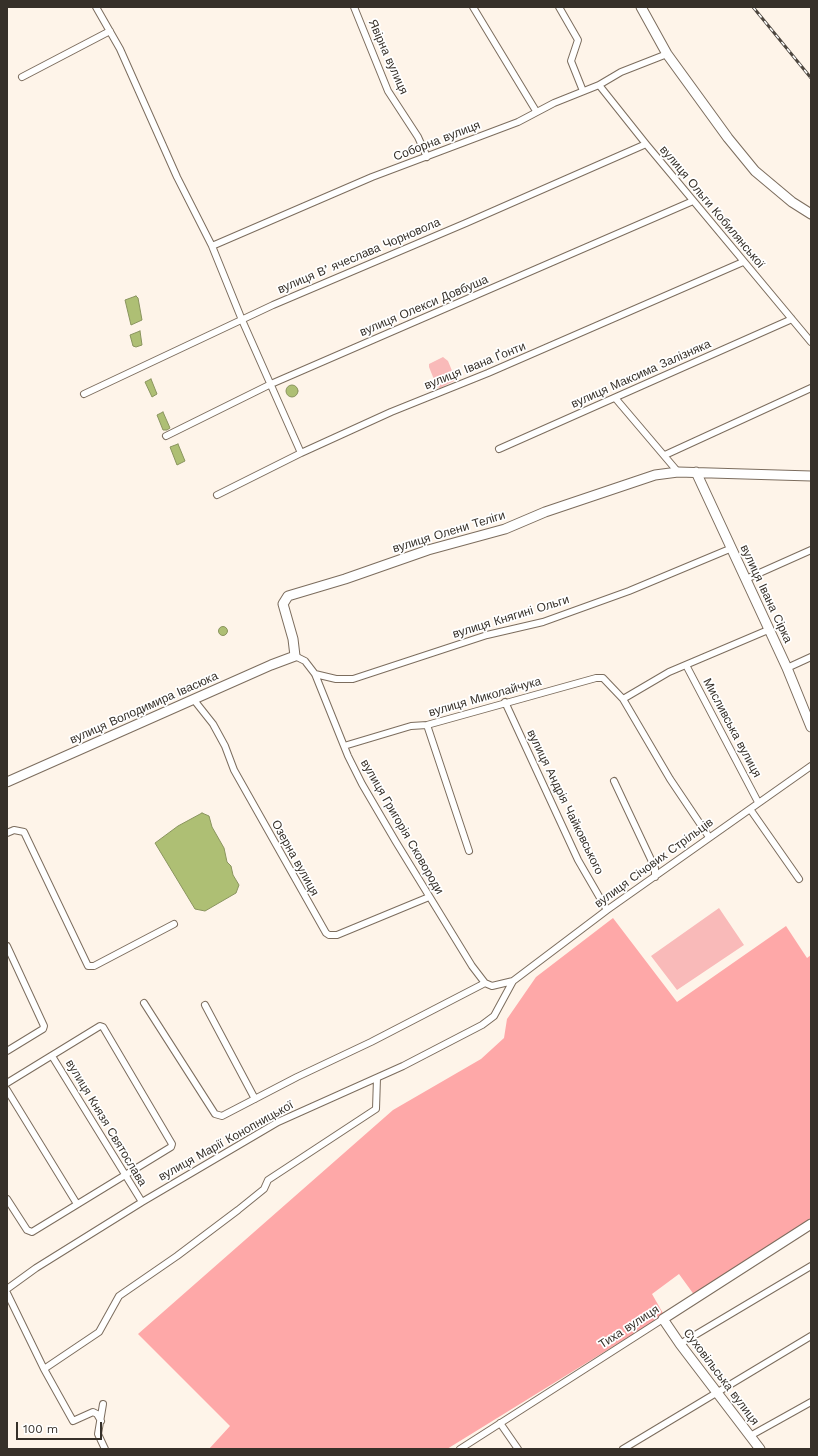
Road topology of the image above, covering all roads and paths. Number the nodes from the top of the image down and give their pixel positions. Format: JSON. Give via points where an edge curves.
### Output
{"nodes":[{"id":1,"x":96,"y":7,"type":"edge"},
{"id":2,"x":354,"y":7,"type":"edge"},
{"id":3,"x":473,"y":7,"type":"edge"},
{"id":4,"x":559,"y":7,"type":"edge"},
{"id":5,"x":640,"y":7,"type":"edge"},
{"id":6,"x":110,"y":31,"type":"junction"},
{"id":7,"x":668,"y":54,"type":"junction"},
{"id":8,"x":22,"y":77,"type":"dead end"},
{"id":9,"x":599,"y":85,"type":"junction"},
{"id":10,"x":583,"y":91,"type":"junction"},
{"id":11,"x":536,"y":111,"type":"junction"},
{"id":12,"x":646,"y":144,"type":"junction"},
{"id":13,"x":427,"y":157,"type":"junction"},
{"id":14,"x":693,"y":201,"type":"junction"},
{"id":15,"x":811,"y":214,"type":"edge"},
{"id":16,"x":212,"y":246,"type":"junction"},
{"id":17,"x":743,"y":262,"type":"junction"},
{"id":18,"x":792,"y":319,"type":"junction"},
{"id":19,"x":242,"y":320,"type":"junction"},
{"id":20,"x":811,"y":342,"type":"edge"},
{"id":21,"x":272,"y":384,"type":"junction"},
{"id":22,"x":811,"y":388,"type":"edge"},
{"id":23,"x":84,"y":394,"type":"dead end"},
{"id":24,"x":616,"y":399,"type":"junction"},
{"id":25,"x":166,"y":436,"type":"dead end"},
{"id":26,"x":499,"y":449,"type":"dead end"},
{"id":27,"x":301,"y":453,"type":"junction"},
{"id":28,"x":665,"y":455,"type":"junction"},
{"id":29,"x":678,"y":472,"type":"junction"},
{"id":30,"x":696,"y":472,"type":"junction"},
{"id":31,"x":811,"y":476,"type":"edge"},
{"id":32,"x":217,"y":495,"type":"dead end"},
{"id":33,"x":732,"y":548,"type":"junction"},
{"id":34,"x":811,"y":550,"type":"edge"},
{"id":35,"x":746,"y":579,"type":"junction"},
{"id":36,"x":768,"y":630,"type":"junction"},
{"id":37,"x":293,"y":656,"type":"junction"},
{"id":38,"x":811,"y":657,"type":"edge"},
{"id":39,"x":686,"y":665,"type":"junction"},
{"id":40,"x":787,"y":668,"type":"junction"},
{"id":41,"x":315,"y":674,"type":"junction"},
{"id":42,"x":623,"y":699,"type":"junction"},
{"id":43,"x":194,"y":700,"type":"junction"},
{"id":44,"x":505,"y":702,"type":"junction"},
{"id":45,"x":426,"y":725,"type":"junction"},
{"id":46,"x":811,"y":727,"type":"edge"},
{"id":47,"x":344,"y":746,"type":"junction"},
{"id":48,"x":811,"y":766,"type":"edge"},
{"id":49,"x":614,"y":781,"type":"dead end"},
{"id":50,"x":7,"y":782,"type":"edge"},
{"id":51,"x":758,"y":802,"type":"junction"},
{"id":52,"x":750,"y":809,"type":"junction"},
{"id":53,"x":7,"y":833,"type":"edge"},
{"id":54,"x":709,"y":837,"type":"junction"},
{"id":55,"x":469,"y":851,"type":"dead end"},
{"id":56,"x":655,"y":877,"type":"junction"},
{"id":57,"x":799,"y":879,"type":"dead end"},
{"id":58,"x":427,"y":897,"type":"junction"},
{"id":59,"x":607,"y":910,"type":"junction"},
{"id":60,"x":174,"y":924,"type":"dead end"},
{"id":61,"x":7,"y":946,"type":"edge"},
{"id":62,"x":513,"y":981,"type":"junction"},
{"id":63,"x":485,"y":983,"type":"junction"},
{"id":64,"x":144,"y":1003,"type":"dead end"},
{"id":65,"x":205,"y":1004,"type":"dead end"},
{"id":66,"x":7,"y":1051,"type":"edge"},
{"id":67,"x":52,"y":1056,"type":"junction"},
{"id":68,"x":377,"y":1078,"type":"junction"},
{"id":69,"x":7,"y":1084,"type":"edge"},
{"id":70,"x":7,"y":1090,"type":"edge"},
{"id":71,"x":255,"y":1099,"type":"junction"},
{"id":72,"x":124,"y":1176,"type":"junction"},
{"id":73,"x":7,"y":1199,"type":"edge"},
{"id":74,"x":142,"y":1202,"type":"junction"},
{"id":75,"x":77,"y":1204,"type":"junction"},
{"id":76,"x":811,"y":1224,"type":"edge"},
{"id":77,"x":811,"y":1266,"type":"edge"},
{"id":78,"x":7,"y":1289,"type":"edge"},
{"id":79,"x":7,"y":1293,"type":"edge"},
{"id":80,"x":663,"y":1319,"type":"junction"},
{"id":81,"x":811,"y":1336,"type":"edge"},
{"id":82,"x":680,"y":1344,"type":"junction"},
{"id":83,"x":44,"y":1369,"type":"junction"},
{"id":84,"x":716,"y":1392,"type":"junction"},
{"id":85,"x":811,"y":1402,"type":"edge"},
{"id":86,"x":103,"y":1404,"type":"dead end"},
{"id":87,"x":100,"y":1421,"type":"junction"},
{"id":88,"x":500,"y":1423,"type":"junction"},
{"id":89,"x":750,"y":1436,"type":"junction"},
{"id":90,"x":756,"y":1448,"type":"edge"},
{"id":91,"x":105,"y":1449,"type":"edge"},
{"id":92,"x":460,"y":1449,"type":"edge"},
{"id":93,"x":518,"y":1449,"type":"edge"},
{"id":94,"x":623,"y":1449,"type":"edge"}],
"edges":[{"from":1,"to":6,"type":"street"},
{"from":2,"to":13,"type":"street","name":"Явірна вулиця","via":[[388,91],[410,123]]},
{"from":3,"to":11,"type":"street"},
{"from":4,"to":10,"type":"street","via":[[578,40],[572,61]]},
{"from":5,"to":7,"type":"street"},
{"from":6,"to":8,"type":"street"},
{"from":6,"to":16,"type":"street","via":[[177,177]]},
{"from":7,"to":9,"type":"street","name":"Соборна вулиця","via":[[621,72]]},
{"from":7,"to":15,"type":"street","via":[[728,138],[756,171],[792,202]]},
{"from":9,"to":10,"type":"street","name":"Соборна вулиця"},
{"from":9,"to":12,"type":"street","name":"вулиця Ольги Кобилянської"},
{"from":10,"to":11,"type":"street","name":"Соборна вулиця"},
{"from":11,"to":13,"type":"street","name":"Соборна вулиця","via":[[518,122]]},
{"from":12,"to":14,"type":"street","name":"вулиця Ольги Кобилянської"},
{"from":12,"to":19,"type":"street","name":"вулиця Вʼячеслава Чорновола"},
{"from":13,"to":16,"type":"street","name":"Соборна вулиця","via":[[372,177]]},
{"from":14,"to":17,"type":"street","name":"вулиця Ольги Кобилянської"},
{"from":14,"to":21,"type":"street","name":"вулиця Олекси Довбуша"},
{"from":16,"to":19,"type":"street"},
{"from":17,"to":18,"type":"street","name":"вулиця Ольги Кобилянської"},
{"from":17,"to":27,"type":"street","name":"вулиця Івана Ґонти"},
{"from":18,"to":20,"type":"street","name":"вулиця Ольги Кобилянської"},
{"from":18,"to":24,"type":"street","name":"вулиця Максима Залізняка"},
{"from":19,"to":21,"type":"street"},
{"from":19,"to":23,"type":"street","name":"вулиця Вʼячеслава Чорновола"},
{"from":21,"to":25,"type":"street","name":"вулиця Олекси Довбуша"},
{"from":21,"to":27,"type":"street"},
{"from":22,"to":28,"type":"street"},
{"from":24,"to":26,"type":"street","name":"вулиця Максима Залізняка"},
{"from":24,"to":28,"type":"street"},
{"from":27,"to":32,"type":"street","name":"вулиця Івана Ґонти"},
{"from":28,"to":29,"type":"street"},
{"from":29,"to":30,"type":"street","name":"вулиця Олени Теліги"},
{"from":29,"to":37,"type":"street","name":"вулиця Олени Теліги","via":[[655,475],[545,512],[505,529],[428,550],[288,596],[283,604],[293,639]]},
{"from":30,"to":31,"type":"street","name":"вулиця Олени Теліги"},
{"from":30,"to":33,"type":"street","name":"вулиця Івана Сірка"},
{"from":33,"to":35,"type":"street","name":"вулиця Івана Сірка"},
{"from":33,"to":41,"type":"street","name":"вулиця Княгині Ольги","via":[[629,591],[544,622],[487,635],[353,679],[336,679]]},
{"from":34,"to":35,"type":"street"},
{"from":35,"to":36,"type":"street","name":"вулиця Івана Сірка"},
{"from":36,"to":39,"type":"street"},
{"from":36,"to":40,"type":"street","name":"вулиця Івана Сірка"},
{"from":37,"to":41,"type":"street","name":"вулиця Григорія Сковороди","via":[[305,661]]},
{"from":37,"to":43,"type":"street","name":"вулиця Володимира Івасюка"},
{"from":38,"to":40,"type":"street"},
{"from":39,"to":42,"type":"street"},
{"from":39,"to":51,"type":"street","name":"Мисливська вулиця"},
{"from":40,"to":46,"type":"street","name":"вулиця Івана Сірка"},
{"from":41,"to":47,"type":"street","name":"вулиця Григорія Сковороди"},
{"from":42,"to":44,"type":"street","name":"вулиця Миколайчука","via":[[603,678],[596,678]]},
{"from":42,"to":54,"type":"street","name":"вулиця Миколайчука","via":[[670,779]]},
{"from":43,"to":50,"type":"street","name":"вулиця Володимира Івасюка"},
{"from":43,"to":58,"type":"street","name":"Озерна вулиця","via":[[213,724],[234,770],[326,934],[337,935]]},
{"from":44,"to":45,"type":"street","name":"вулиця Миколайчука"},
{"from":44,"to":59,"type":"street","name":"вулиця Андрія Чайковського","via":[[578,860]]},
{"from":45,"to":47,"type":"street","name":"вулиця Миколайчука","via":[[411,726]]},
{"from":45,"to":55,"type":"street"},
{"from":47,"to":58,"type":"street","name":"вулиця Григорія Сковороди","via":[[362,784]]},
{"from":48,"to":51,"type":"street","name":"вулиця Січових Стрільців"},
{"from":49,"to":56,"type":"street","via":[[655,868]]},
{"from":51,"to":52,"type":"street","name":"вулиця Січових Стрільців"},
{"from":52,"to":54,"type":"street","name":"вулиця Січових Стрільців"},
{"from":52,"to":57,"type":"street"},
{"from":53,"to":60,"type":"street","via":[[14,830],[24,832],[88,966],[94,966]]},
{"from":54,"to":56,"type":"street","name":"вулиця Січових Стрільців"},
{"from":56,"to":59,"type":"street","name":"вулиця Січових Стрільців"},
{"from":58,"to":63,"type":"street","name":"вулиця Григорія Сковороди"},
{"from":59,"to":62,"type":"street","name":"вулиця Січових Стрільців"},
{"from":61,"to":66,"type":"street","via":[[44,1026]]},
{"from":62,"to":63,"type":"street","via":[[497,986]]},
{"from":62,"to":68,"type":"street","name":"вулиця Марії Конопницької","via":[[494,1016],[482,1025]]},
{"from":63,"to":71,"type":"street"},
{"from":64,"to":71,"type":"street","via":[[215,1114],[222,1116]]},
{"from":65,"to":71,"type":"street"},
{"from":67,"to":69,"type":"street"},
{"from":67,"to":72,"type":"street","name":"вулиця Князя Святослава"},
{"from":67,"to":72,"type":"street","via":[[98,1027],[103,1027],[172,1144],[172,1147]]},
{"from":68,"to":74,"type":"street","name":"вулиця Марії Конопницької","via":[[278,1122]]},
{"from":68,"to":83,"type":"street","via":[[376,1109],[268,1180],[264,1189],[238,1210],[119,1296],[99,1332]]},
{"from":70,"to":75,"type":"street"},
{"from":72,"to":74,"type":"street","name":"вулиця Князя Святослава"},
{"from":72,"to":75,"type":"street"},
{"from":73,"to":75,"type":"street","via":[[27,1230],[32,1232]]},
{"from":74,"to":78,"type":"street","name":"вулиця Марії Конопницької"},
{"from":76,"to":80,"type":"street","name":"Тиха вулиця"},
{"from":77,"to":82,"type":"street"},
{"from":79,"to":83,"type":"street"},
{"from":80,"to":82,"type":"street","name":"Суховільська вулиця"},
{"from":80,"to":88,"type":"street","name":"Тиха вулиця"},
{"from":81,"to":84,"type":"street"},
{"from":82,"to":84,"type":"street","name":"Суховільська вулиця"},
{"from":83,"to":87,"type":"street","via":[[73,1421],[93,1412]]},
{"from":84,"to":89,"type":"street","name":"Суховільська вулиця"},
{"from":84,"to":94,"type":"street"},
{"from":85,"to":89,"type":"street"},
{"from":86,"to":87,"type":"street"},
{"from":87,"to":91,"type":"street","via":[[98,1434]]},
{"from":88,"to":92,"type":"street","name":"Тиха вулиця"},
{"from":88,"to":93,"type":"street"},
{"from":89,"to":90,"type":"street","name":"Суховільська вулиця"}]}
